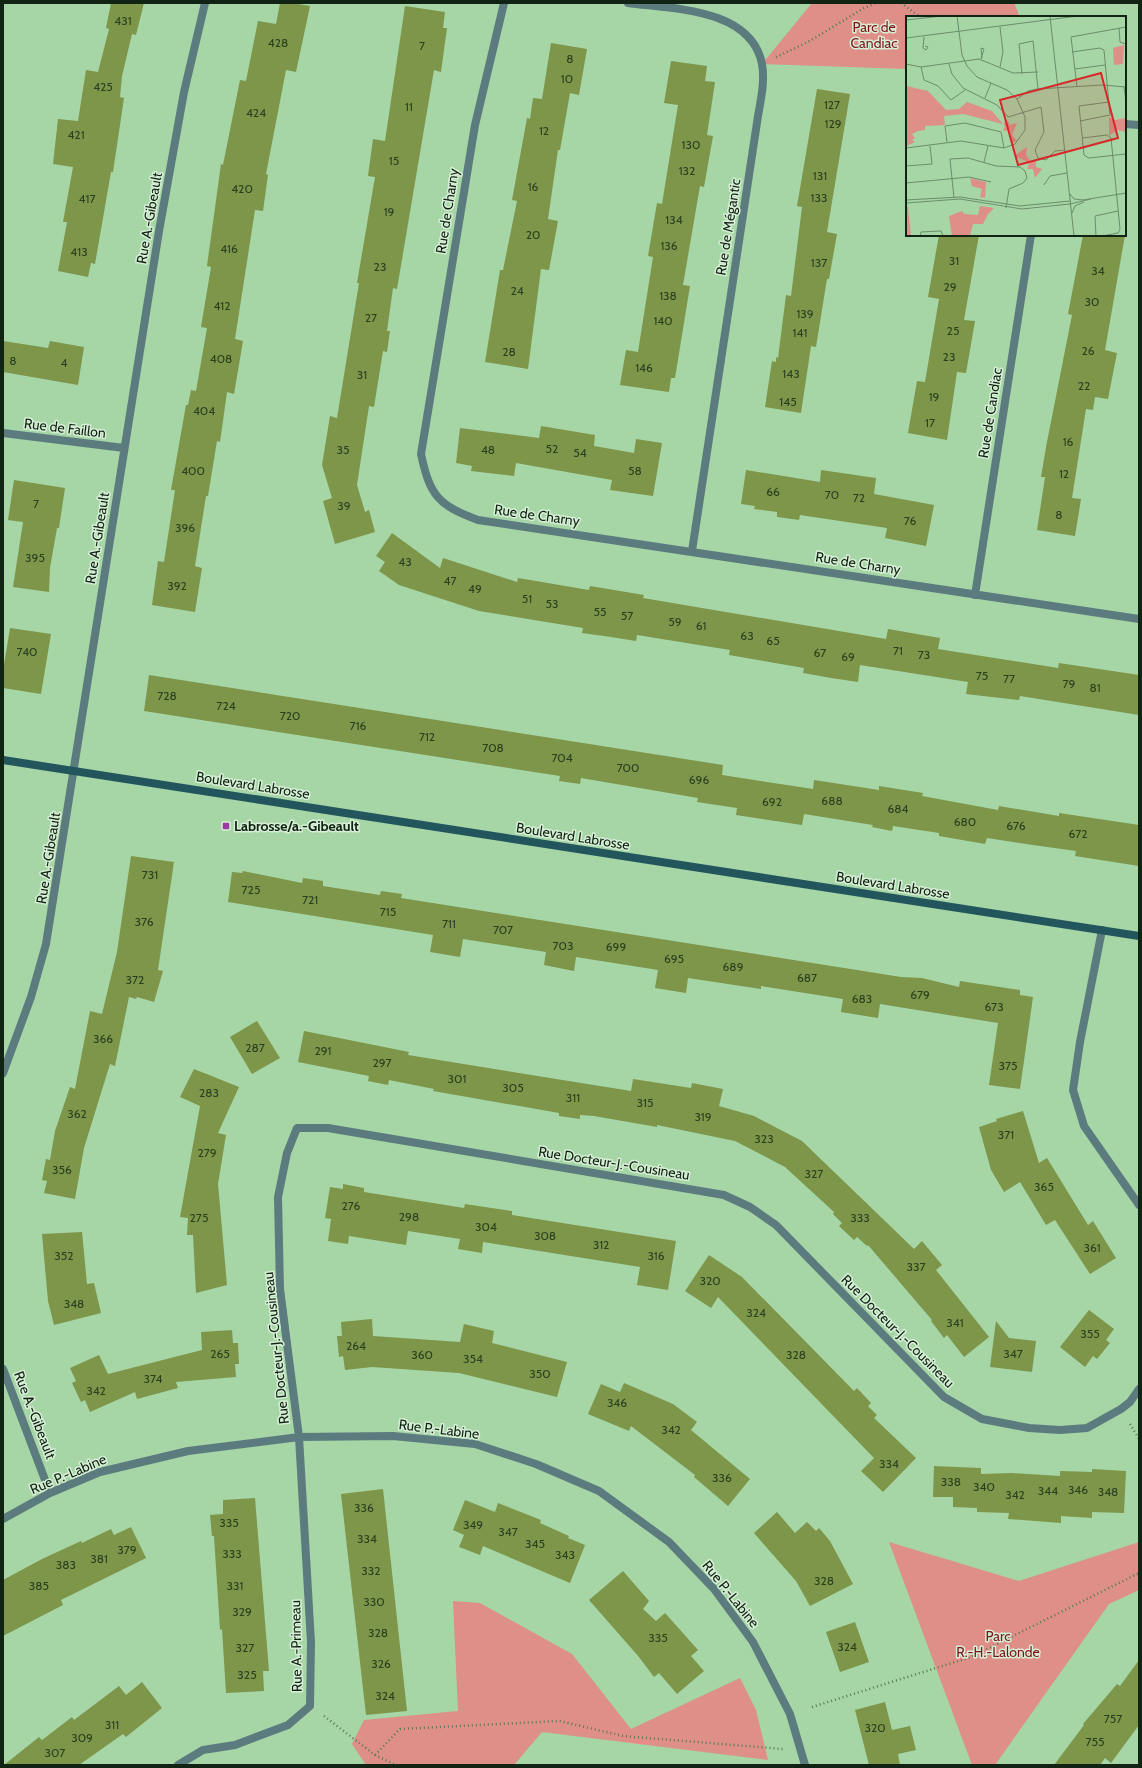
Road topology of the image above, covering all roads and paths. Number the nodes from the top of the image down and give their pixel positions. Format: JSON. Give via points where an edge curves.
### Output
{"nodes":[{"id":1,"x":205,"y":3,"type":"edge"},
{"id":2,"x":504,"y":3,"type":"edge"},
{"id":3,"x":628,"y":3,"type":"edge"},
{"id":4,"x":876,"y":3,"type":"edge"},
{"id":5,"x":901,"y":3,"type":"edge"},
{"id":6,"x":919,"y":16,"type":"edge"},
{"id":7,"x":762,"y":64,"type":"junction"},
{"id":8,"x":1126,"y":124,"type":"edge"},
{"id":9,"x":1139,"y":125,"type":"edge"},
{"id":10,"x":1031,"y":236,"type":"edge"},
{"id":11,"x":3,"y":433,"type":"edge"},
{"id":12,"x":124,"y":448,"type":"junction"},
{"id":13,"x":692,"y":551,"type":"junction"},
{"id":14,"x":975,"y":595,"type":"junction"},
{"id":15,"x":1139,"y":619,"type":"edge"},
{"id":16,"x":3,"y":760,"type":"edge"},
{"id":17,"x":75,"y":771,"type":"junction"},
{"id":18,"x":1102,"y":930,"type":"junction"},
{"id":19,"x":1139,"y":936,"type":"edge"},
{"id":20,"x":3,"y":1073,"type":"edge"},
{"id":21,"x":1139,"y":1204,"type":"edge"},
{"id":22,"x":3,"y":1369,"type":"edge"},
{"id":23,"x":1139,"y":1389,"type":"edge"},
{"id":24,"x":299,"y":1437,"type":"junction"},
{"id":25,"x":50,"y":1493,"type":"junction"},
{"id":26,"x":3,"y":1519,"type":"edge"},
{"id":27,"x":1139,"y":1573,"type":"edge"},
{"id":28,"x":310,"y":1706,"type":"junction"},
{"id":29,"x":812,"y":1706,"type":"dead end"},
{"id":30,"x":801,"y":1750,"type":"junction"},
{"id":31,"x":376,"y":1755,"type":"junction"},
{"id":32,"x":178,"y":1765,"type":"edge"},
{"id":33,"x":396,"y":1765,"type":"edge"},
{"id":34,"x":805,"y":1765,"type":"edge"}],
"edges":[{"from":1,"to":12,"type":"street","name":"Rue A.-Gibeault","via":[[184,92]]},
{"from":2,"to":13,"type":"street","name":"Rue de Charny","via":[[475,125],[424,430],[421,454],[427,479],[438,499],[453,510],[478,520]]},
{"from":3,"to":7,"type":"street","name":"Rue de Mégantic","via":[[698,13],[720,19],[738,28],[753,42]]},
{"from":4,"to":7,"type":"path","via":[[808,42]]},
{"from":5,"to":6,"type":"path"},
{"from":7,"to":13,"type":"street","name":"Rue de Mégantic","via":[[763,84]]},
{"from":8,"to":9,"type":"street"},
{"from":10,"to":14,"type":"street","name":"Rue de Candiac"},
{"from":11,"to":12,"type":"street","name":"Rue de Faillon"},
{"from":12,"to":17,"type":"street","name":"Rue A.-Gibeault"},
{"from":13,"to":14,"type":"street","name":"Rue de Charny"},
{"from":14,"to":15,"type":"street","name":"Rue de Charny"},
{"from":16,"to":17,"type":"main road","name":"Boulevard Labrosse"},
{"from":17,"to":18,"type":"main road","name":"Boulevard Labrosse"},
{"from":17,"to":20,"type":"street","name":"Rue A.-Gibeault","via":[[46,944],[31,997]]},
{"from":18,"to":19,"type":"main road","name":"Boulevard Labrosse"},
{"from":18,"to":21,"type":"street","via":[[1073,1090],[1084,1126]]},
{"from":22,"to":25,"type":"street","name":"Rue A.-Gibeault"},
{"from":23,"to":24,"type":"street","name":"Rue Docteur-J.-Cousineau","via":[[1130,1402],[1121,1409],[1087,1428],[1029,1428],[982,1419],[944,1397],[776,1225],[750,1207],[724,1195],[328,1128],[297,1128],[287,1153],[278,1198],[280,1289]]},
{"from":24,"to":25,"type":"street","name":"Rue P.-Labine","via":[[188,1451],[100,1472]]},
{"from":24,"to":28,"type":"street","name":"Rue A.-Primeau","via":[[311,1642]]},
{"from":24,"to":30,"type":"street","name":"Rue P.-Labine","via":[[393,1436],[475,1444],[536,1464],[599,1491],[669,1542],[714,1589],[753,1642],[790,1714]]},
{"from":25,"to":26,"type":"street","name":"Rue P.-Labine"},
{"from":27,"to":29,"type":"path","via":[[971,1657]]},
{"from":28,"to":31,"type":"path"},
{"from":28,"to":32,"type":"street","name":"Rue A.-Primeau","via":[[288,1725],[235,1745],[203,1750]]},
{"from":30,"to":31,"type":"path","via":[[623,1736],[560,1721],[400,1729]]},
{"from":30,"to":34,"type":"street","name":"Rue P.-Labine"},
{"from":31,"to":33,"type":"path"}]}
